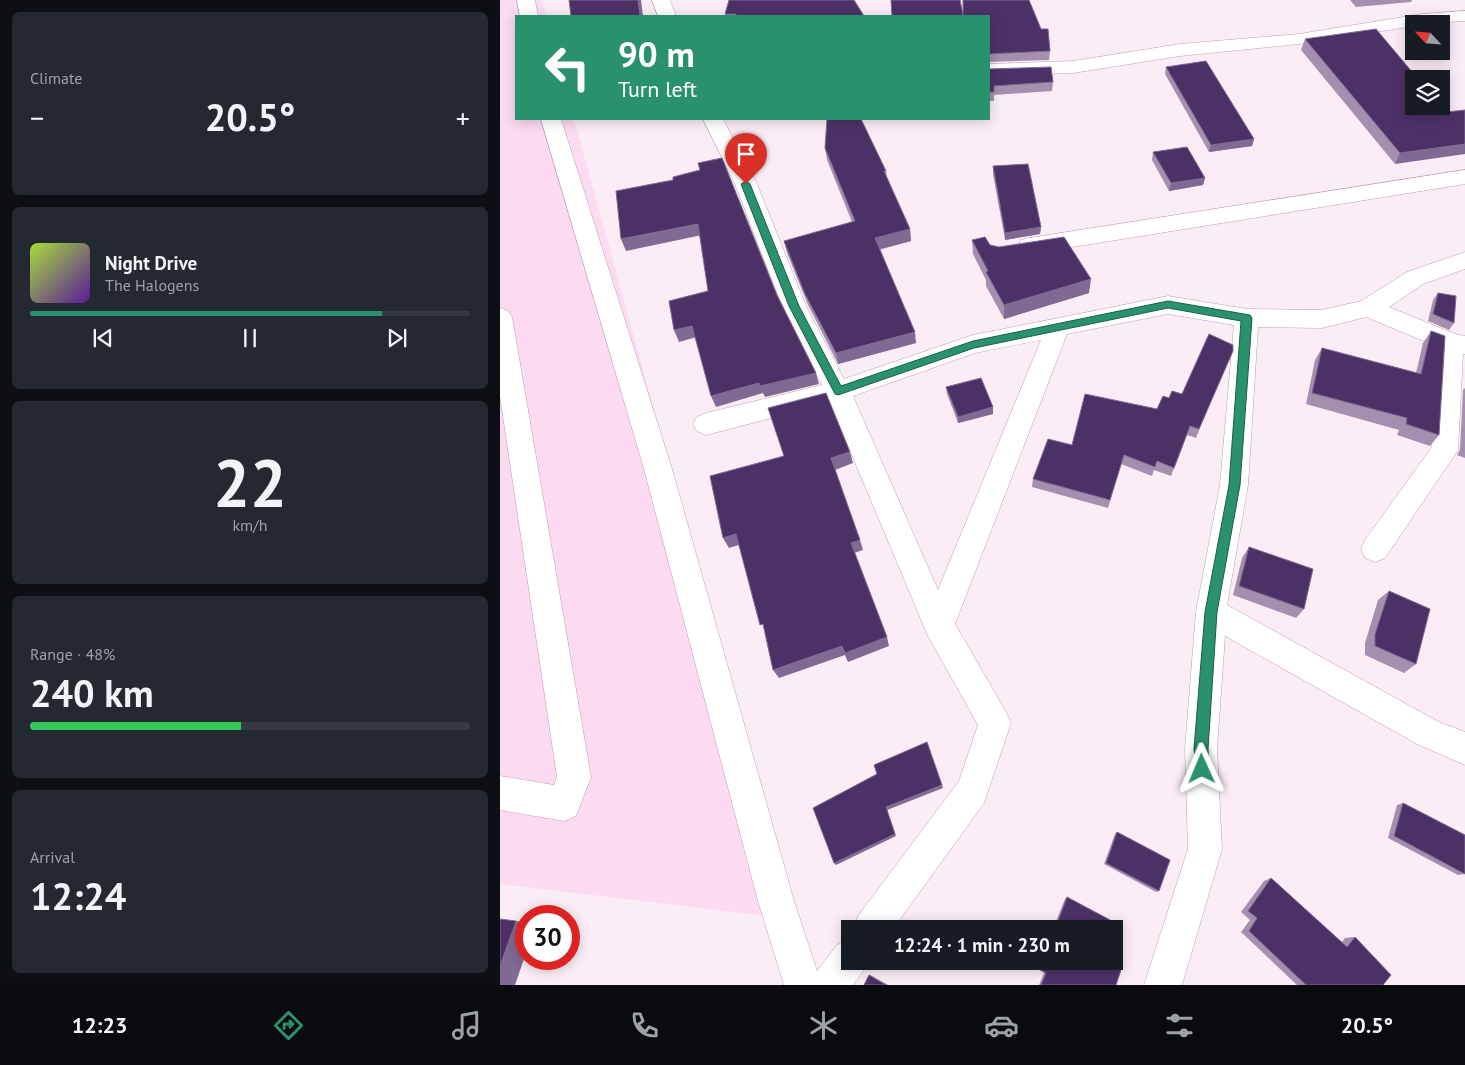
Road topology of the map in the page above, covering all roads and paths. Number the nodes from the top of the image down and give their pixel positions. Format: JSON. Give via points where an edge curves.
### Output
{"nodes":[{"id":1,"x":526,"y":0,"type":"edge"},
{"id":2,"x":661,"y":0,"type":"edge"},
{"id":3,"x":530,"y":15,"type":"edge"},
{"id":4,"x":667,"y":15,"type":"edge"},
{"id":5,"x":1465,"y":16,"type":"edge"},
{"id":6,"x":990,"y":70,"type":"edge"},
{"id":7,"x":551,"y":120,"type":"edge"},
{"id":8,"x":714,"y":120,"type":"edge"},
{"id":9,"x":1465,"y":176,"type":"edge"},
{"id":10,"x":1007,"y":249,"type":"edge"},
{"id":11,"x":1465,"y":260,"type":"edge"},
{"id":12,"x":1367,"y":308,"type":"junction"},
{"id":13,"x":500,"y":317,"type":"edge"},
{"id":14,"x":1247,"y":318,"type":"junction"},
{"id":15,"x":1057,"y":329,"type":"junction"},
{"id":16,"x":1458,"y":343,"type":"edge"},
{"id":17,"x":838,"y":391,"type":"junction"},
{"id":18,"x":706,"y":424,"type":"dead end"},
{"id":19,"x":1455,"y":453,"type":"edge"},
{"id":20,"x":1375,"y":549,"type":"dead end"},
{"id":21,"x":1211,"y":612,"type":"junction"},
{"id":22,"x":939,"y":626,"type":"junction"},
{"id":23,"x":1465,"y":749,"type":"edge"},
{"id":24,"x":500,"y":793,"type":"edge"},
{"id":25,"x":878,"y":920,"type":"edge"},
{"id":26,"x":841,"y":970,"type":"edge"},
{"id":27,"x":803,"y":985,"type":"edge"},
{"id":28,"x":830,"y":985,"type":"edge"},
{"id":29,"x":1163,"y":985,"type":"edge"}],
"edges":[{"from":1,"to":3,"type":"street"},
{"from":2,"to":4,"type":"street"},
{"from":5,"to":6,"type":"street","via":[[1422,19],[1299,39],[1180,50],[1073,67]]},
{"from":7,"to":27,"type":"street","via":[[658,469],[760,845]]},
{"from":8,"to":17,"type":"street","via":[[746,184],[794,306]]},
{"from":9,"to":10,"type":"street"},
{"from":11,"to":12,"type":"street","via":[[1415,278]]},
{"from":12,"to":14,"type":"street","via":[[1322,319]]},
{"from":12,"to":16,"type":"street"},
{"from":13,"to":24,"type":"street","via":[[574,777],[564,804]]},
{"from":14,"to":15,"type":"street","via":[[1168,305]]},
{"from":14,"to":21,"type":"street","via":[[1234,485]]},
{"from":15,"to":17,"type":"street","via":[[973,344]]},
{"from":15,"to":22,"type":"street"},
{"from":16,"to":19,"type":"street"},
{"from":17,"to":18,"type":"street"},
{"from":17,"to":22,"type":"street"},
{"from":19,"to":20,"type":"street"},
{"from":21,"to":23,"type":"street","via":[[1428,733]]},
{"from":21,"to":29,"type":"street","via":[[1201,749],[1205,849]]},
{"from":22,"to":25,"type":"street","via":[[996,723],[972,791]]},
{"from":26,"to":28,"type":"street"}]}
